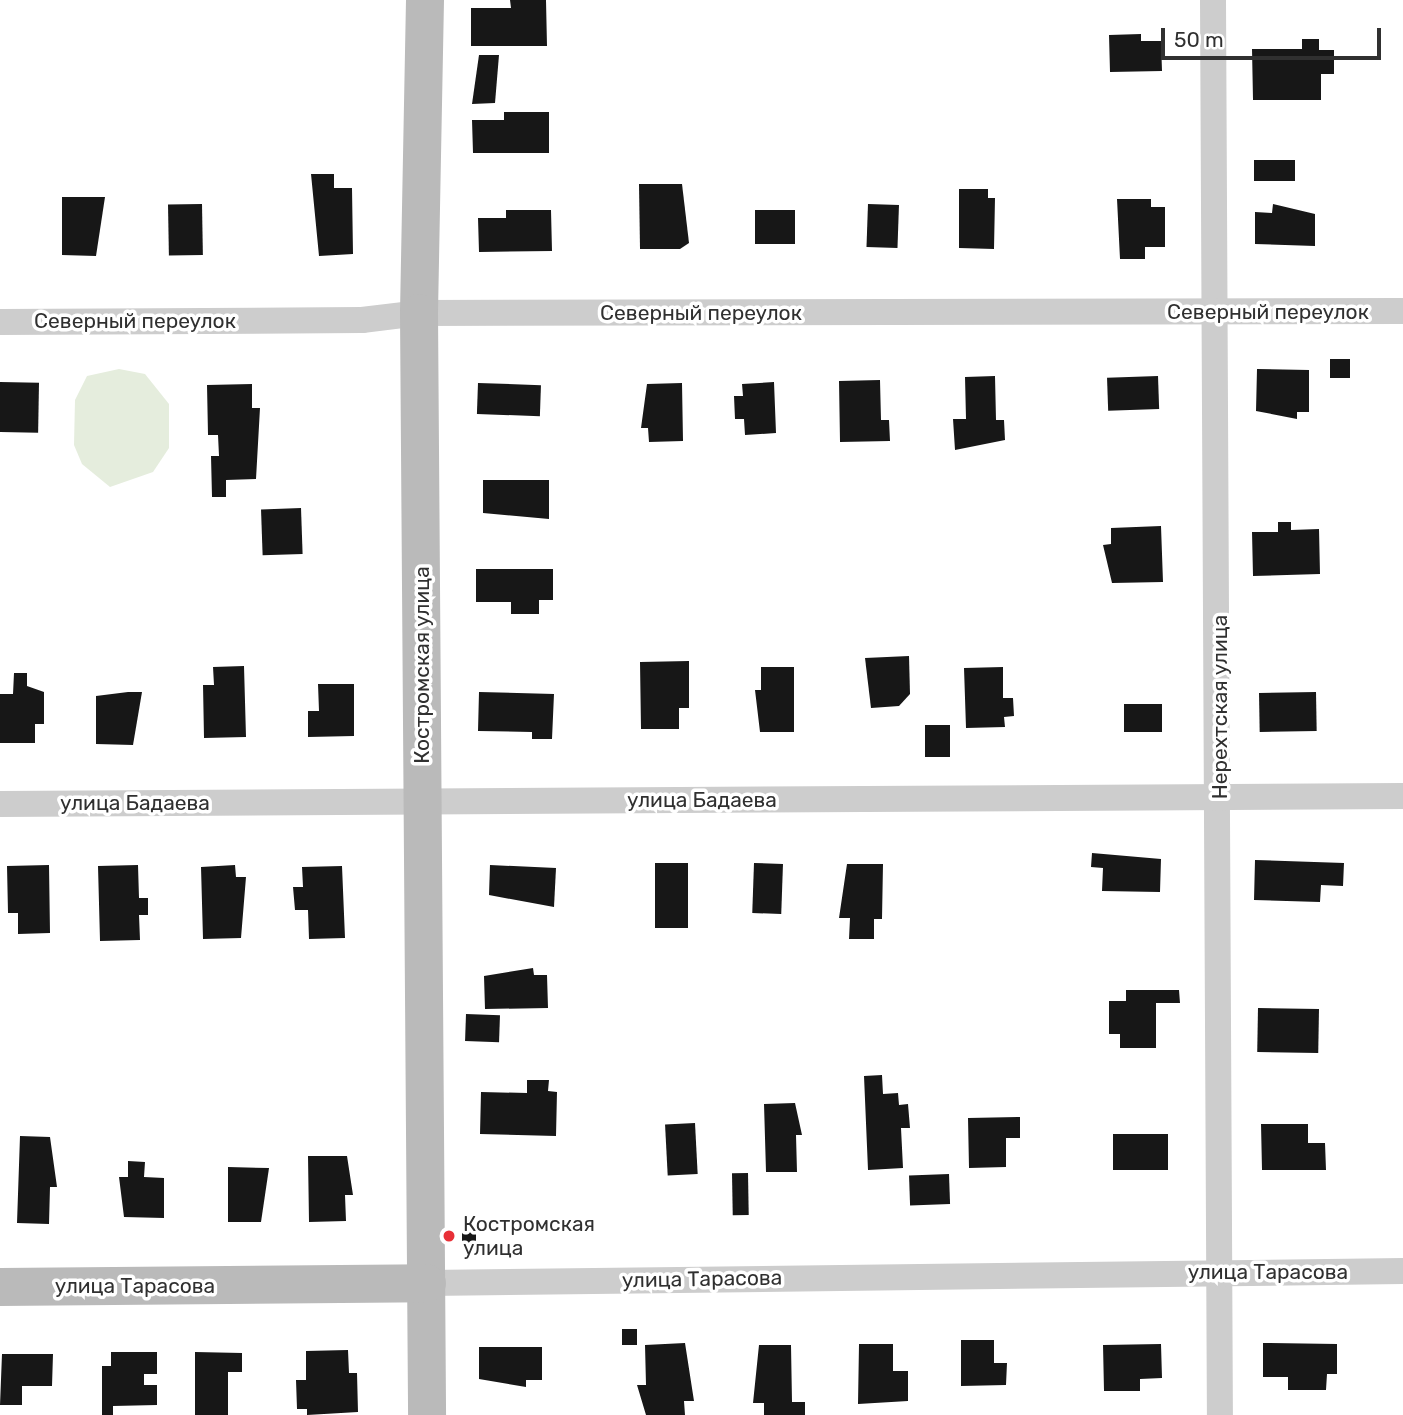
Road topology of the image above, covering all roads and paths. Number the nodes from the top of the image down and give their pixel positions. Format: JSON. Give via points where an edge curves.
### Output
{"nodes":[{"id":1,"x":425,"y":0,"type":"edge"},
{"id":2,"x":1213,"y":0,"type":"edge"},
{"id":3,"x":1403,"y":311,"type":"edge"},
{"id":4,"x":1217,"y":312,"type":"junction"},
{"id":5,"x":419,"y":313,"type":"junction"},
{"id":6,"x":0,"y":322,"type":"edge"},
{"id":7,"x":1403,"y":796,"type":"edge"},
{"id":8,"x":1221,"y":797,"type":"junction"},
{"id":9,"x":423,"y":802,"type":"junction"},
{"id":10,"x":0,"y":804,"type":"edge"},
{"id":11,"x":1403,"y":1271,"type":"edge"},
{"id":12,"x":1219,"y":1272,"type":"junction"},
{"id":13,"x":426,"y":1283,"type":"junction"},
{"id":14,"x":0,"y":1287,"type":"edge"},
{"id":15,"x":427,"y":1415,"type":"edge"},
{"id":16,"x":1220,"y":1415,"type":"edge"}],
"edges":[{"from":1,"to":5,"type":"street","name":"Костромская улица"},
{"from":2,"to":4,"type":"street","name":"Нерехтская улица"},
{"from":3,"to":4,"type":"street","name":"Северный переулок"},
{"from":4,"to":5,"type":"street","name":"Северный переулок"},
{"from":4,"to":8,"type":"street","name":"Нерехтская улица"},
{"from":5,"to":6,"type":"street","name":"Северный переулок","via":[[362,320]]},
{"from":5,"to":9,"type":"street","name":"Костромская улица"},
{"from":7,"to":8,"type":"street","name":"улица Бадаева"},
{"from":8,"to":9,"type":"street","name":"улица Бадаева"},
{"from":8,"to":12,"type":"street","name":"Нерехтская улица"},
{"from":9,"to":10,"type":"street","name":"улица Бадаева"},
{"from":9,"to":13,"type":"street","name":"Костромская улица"},
{"from":11,"to":12,"type":"street","name":"улица Тарасова"},
{"from":12,"to":13,"type":"street","name":"улица Тарасова"},
{"from":12,"to":16,"type":"street","name":"Нерехтская улица"},
{"from":13,"to":14,"type":"street","name":"улица Тарасова"},
{"from":13,"to":15,"type":"street","name":"Костромская улица"}]}
